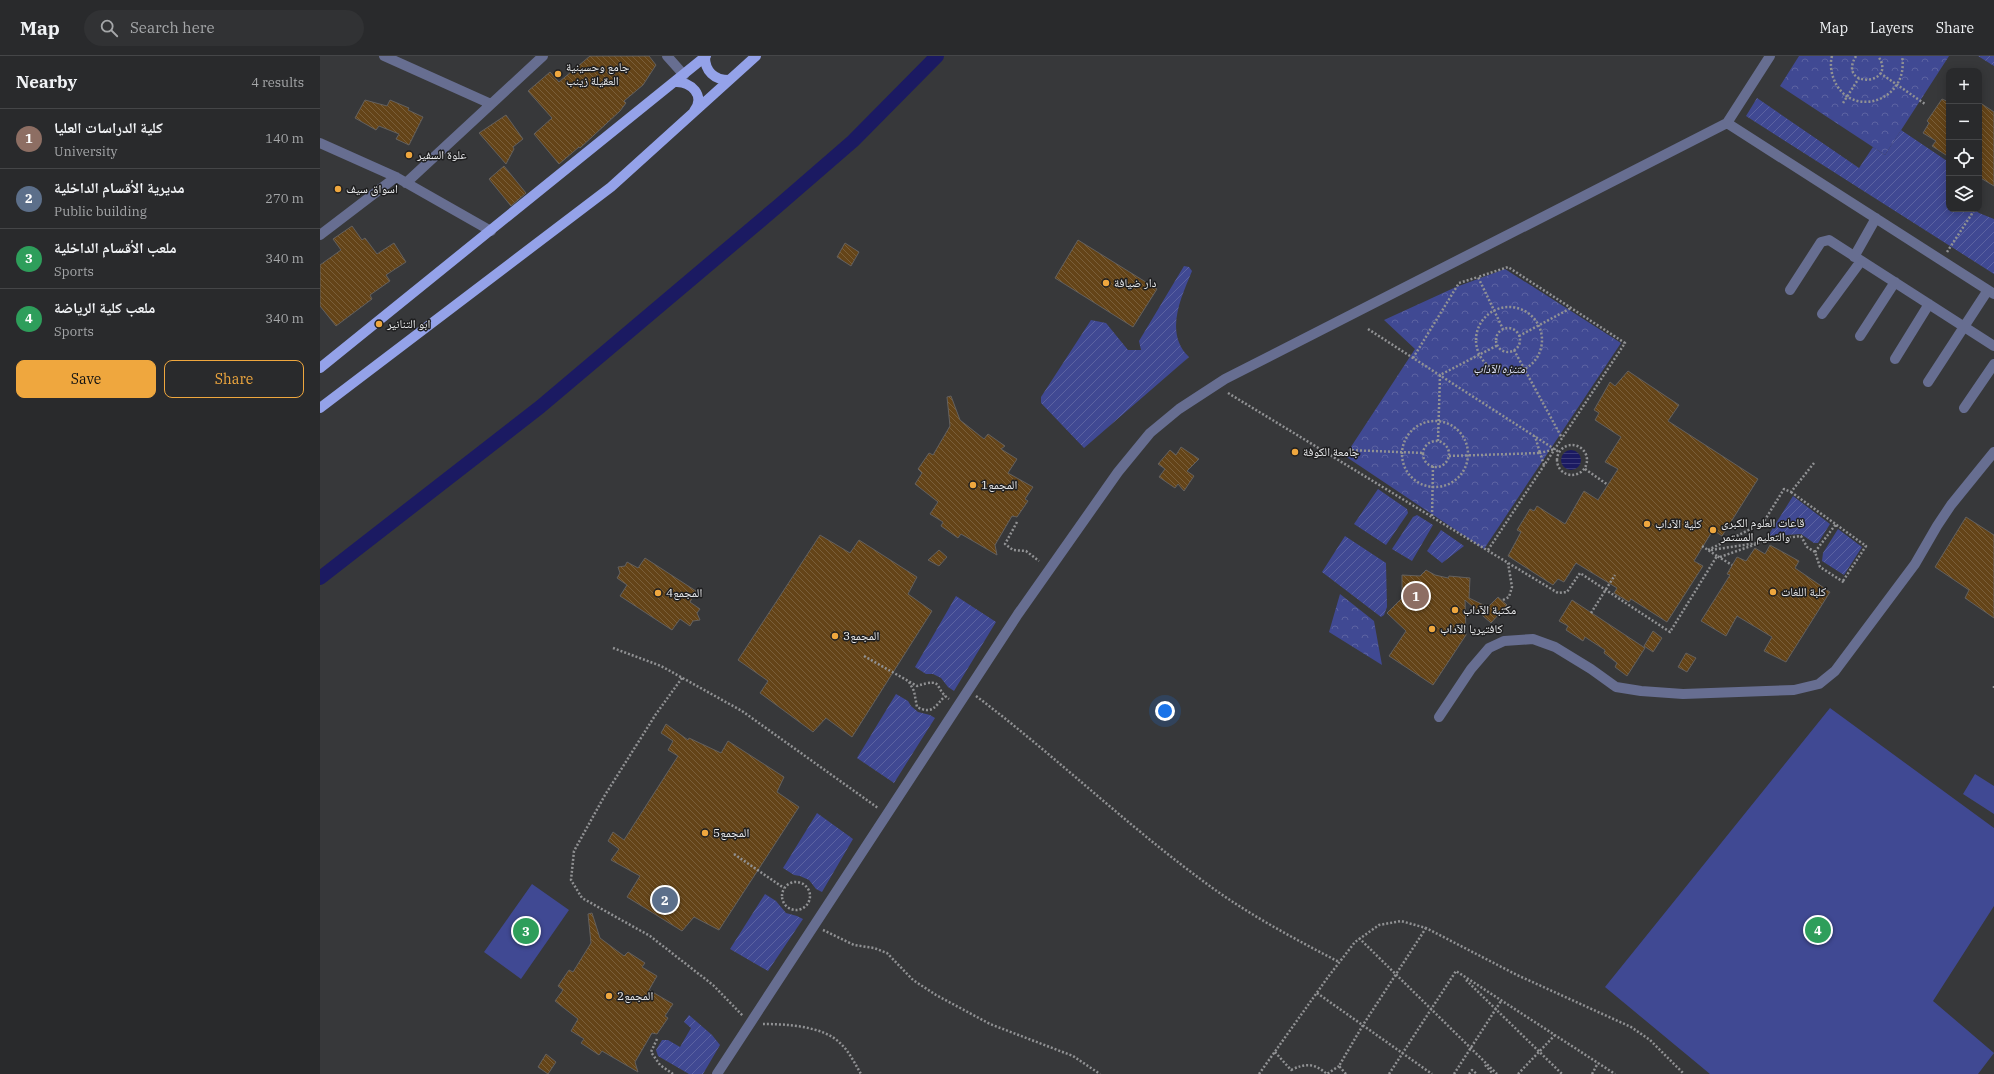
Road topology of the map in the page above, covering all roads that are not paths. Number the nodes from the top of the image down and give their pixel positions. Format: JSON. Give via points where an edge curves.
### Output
{"nodes":[{"id":1,"x":384,"y":56,"type":"edge"},
{"id":2,"x":543,"y":56,"type":"edge"},
{"id":3,"x":667,"y":56,"type":"edge"},
{"id":4,"x":706,"y":56,"type":"edge"},
{"id":5,"x":756,"y":56,"type":"edge"},
{"id":6,"x":1770,"y":56,"type":"edge"},
{"id":7,"x":684,"y":75,"type":"junction"},
{"id":8,"x":729,"y":80,"type":"junction"},
{"id":9,"x":675,"y":82,"type":"junction"},
{"id":10,"x":492,"y":104,"type":"junction"},
{"id":11,"x":692,"y":113,"type":"junction"},
{"id":12,"x":1727,"y":123,"type":"junction"},
{"id":13,"x":320,"y":143,"type":"edge"},
{"id":14,"x":396,"y":177,"type":"junction"},
{"id":15,"x":406,"y":183,"type":"junction"},
{"id":16,"x":1876,"y":218,"type":"junction"},
{"id":17,"x":491,"y":231,"type":"junction"},
{"id":18,"x":320,"y":235,"type":"edge"},
{"id":19,"x":1858,"y":259,"type":"junction"},
{"id":20,"x":1895,"y":282,"type":"junction"},
{"id":21,"x":1790,"y":290,"type":"dead end"},
{"id":22,"x":1991,"y":292,"type":"edge"},
{"id":23,"x":1929,"y":304,"type":"junction"},
{"id":24,"x":1822,"y":314,"type":"dead end"},
{"id":25,"x":1964,"y":327,"type":"junction"},
{"id":26,"x":1860,"y":336,"type":"dead end"},
{"id":27,"x":1994,"y":346,"type":"edge"},
{"id":28,"x":1894,"y":359,"type":"dead end"},
{"id":29,"x":1994,"y":364,"type":"edge"},
{"id":30,"x":320,"y":368,"type":"edge"},
{"id":31,"x":1928,"y":382,"type":"dead end"},
{"id":32,"x":320,"y":408,"type":"edge"},
{"id":33,"x":1964,"y":408,"type":"dead end"},
{"id":34,"x":1994,"y":452,"type":"edge"},
{"id":35,"x":1439,"y":717,"type":"dead end"},
{"id":36,"x":717,"y":1074,"type":"edge"}],
"edges":[{"from":1,"to":10,"type":"street"},
{"from":2,"to":10,"type":"street"},
{"from":3,"to":7,"type":"street"},
{"from":4,"to":7,"type":"main road"},
{"from":4,"to":8,"type":"main road","via":[[707,67],[713,76]]},
{"from":5,"to":8,"type":"main road"},
{"from":6,"to":12,"type":"street"},
{"from":7,"to":9,"type":"main road"},
{"from":8,"to":11,"type":"main road"},
{"from":9,"to":11,"type":"main road","via":[[689,84],[697,92],[698,103]]},
{"from":9,"to":17,"type":"main road"},
{"from":10,"to":15,"type":"street"},
{"from":11,"to":32,"type":"main road","via":[[611,187]]},
{"from":12,"to":16,"type":"street"},
{"from":12,"to":36,"type":"street","via":[[1225,379],[1179,409],[1150,433],[1118,472],[1018,614]]},
{"from":13,"to":14,"type":"street"},
{"from":14,"to":15,"type":"street"},
{"from":14,"to":18,"type":"street"},
{"from":15,"to":17,"type":"street"},
{"from":16,"to":19,"type":"street"},
{"from":16,"to":22,"type":"street"},
{"from":17,"to":30,"type":"main road"},
{"from":19,"to":20,"type":"street"},
{"from":19,"to":21,"type":"street","via":[[1829,240],[1824,240]]},
{"from":19,"to":24,"type":"street"},
{"from":20,"to":23,"type":"street"},
{"from":20,"to":26,"type":"street"},
{"from":22,"to":25,"type":"street"},
{"from":23,"to":25,"type":"street"},
{"from":23,"to":28,"type":"street"},
{"from":25,"to":27,"type":"street"},
{"from":25,"to":31,"type":"street"},
{"from":29,"to":33,"type":"street"},
{"from":34,"to":35,"type":"street","via":[[1951,506],[1915,564],[1835,671],[1819,684],[1794,690],[1683,694],[1641,691],[1616,687],[1555,647],[1533,639],[1504,641],[1489,648],[1471,668]]}]}
